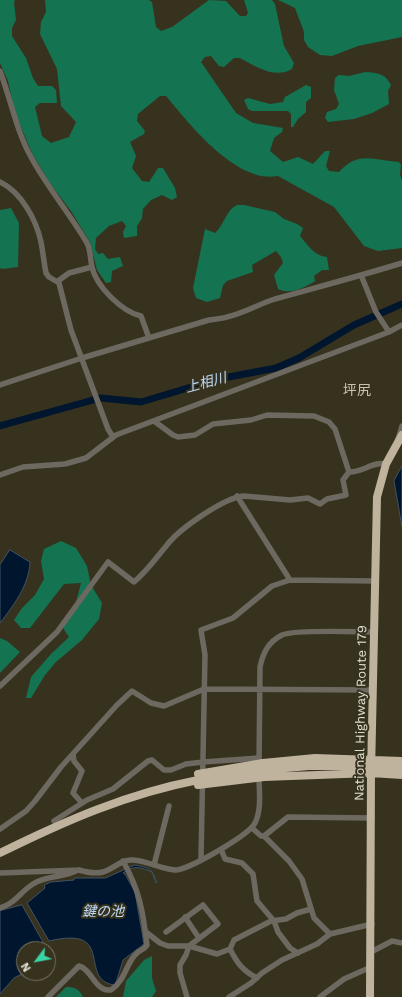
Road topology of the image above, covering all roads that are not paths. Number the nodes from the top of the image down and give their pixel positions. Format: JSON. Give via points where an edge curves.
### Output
{"nodes":[{"id":1,"x":0,"y":72,"type":"edge"},
{"id":2,"x":2,"y":80,"type":"edge"},
{"id":3,"x":0,"y":182,"type":"edge"},
{"id":4,"x":402,"y":263,"type":"edge"},
{"id":5,"x":92,"y":267,"type":"junction"},
{"id":6,"x":361,"y":275,"type":"junction"},
{"id":7,"x":58,"y":281,"type":"junction"},
{"id":8,"x":402,"y":325,"type":"edge"},
{"id":9,"x":389,"y":332,"type":"junction"},
{"id":10,"x":149,"y":338,"type":"junction"},
{"id":11,"x":82,"y":358,"type":"junction"},
{"id":12,"x":0,"y":385,"type":"edge"},
{"id":13,"x":154,"y":421,"type":"junction"},
{"id":14,"x":402,"y":426,"type":"edge"},
{"id":15,"x":113,"y":437,"type":"junction"},
{"id":16,"x":400,"y":438,"type":"edge"},
{"id":17,"x":386,"y":464,"type":"junction"},
{"id":18,"x":349,"y":472,"type":"junction"},
{"id":19,"x":0,"y":475,"type":"edge"},
{"id":20,"x":237,"y":496,"type":"junction"},
{"id":21,"x":290,"y":580,"type":"junction"},
{"id":22,"x":376,"y":581,"type":"junction"},
{"id":23,"x":375,"y":632,"type":"junction"},
{"id":24,"x":0,"y":686,"type":"edge"},
{"id":25,"x":204,"y":689,"type":"junction"},
{"id":26,"x":259,"y":689,"type":"junction"},
{"id":27,"x":373,"y":690,"type":"junction"},
{"id":28,"x":73,"y":754,"type":"junction"},
{"id":29,"x":372,"y":760,"type":"junction"},
{"id":30,"x":402,"y":761,"type":"edge"},
{"id":31,"x":203,"y":762,"type":"junction"},
{"id":32,"x":402,"y":767,"type":"edge"},
{"id":33,"x":262,"y":770,"type":"junction"},
{"id":34,"x":371,"y":773,"type":"junction"},
{"id":35,"x":402,"y":775,"type":"edge"},
{"id":36,"x":199,"y":782,"type":"junction"},
{"id":37,"x":154,"y":791,"type":"junction"},
{"id":38,"x":82,"y":803,"type":"junction"},
{"id":39,"x":169,"y":806,"type":"dead end"},
{"id":40,"x":372,"y":818,"type":"junction"},
{"id":41,"x":54,"y":821,"type":"dead end"},
{"id":42,"x":252,"y":828,"type":"junction"},
{"id":43,"x":0,"y":829,"type":"edge"},
{"id":44,"x":264,"y":836,"type":"junction"},
{"id":45,"x":221,"y":848,"type":"junction"},
{"id":46,"x":0,"y":853,"type":"edge"},
{"id":47,"x":0,"y":858,"type":"edge"},
{"id":48,"x":201,"y":859,"type":"junction"},
{"id":49,"x":123,"y":861,"type":"junction"},
{"id":50,"x":154,"y":865,"type":"junction"},
{"id":51,"x":79,"y":870,"type":"junction"},
{"id":52,"x":0,"y":873,"type":"edge"},
{"id":53,"x":0,"y":908,"type":"edge"},
{"id":54,"x":311,"y":909,"type":"junction"},
{"id":55,"x":186,"y":918,"type":"junction"},
{"id":56,"x":274,"y":921,"type":"junction"},
{"id":57,"x":372,"y":924,"type":"junction"},
{"id":58,"x":146,"y":932,"type":"junction"},
{"id":59,"x":166,"y":932,"type":"dead end"},
{"id":60,"x":330,"y":934,"type":"junction"},
{"id":61,"x":199,"y":938,"type":"junction"},
{"id":62,"x":402,"y":944,"type":"edge"},
{"id":63,"x":189,"y":946,"type":"junction"},
{"id":64,"x":230,"y":949,"type":"junction"},
{"id":65,"x":371,"y":952,"type":"junction"},
{"id":66,"x":298,"y":953,"type":"junction"},
{"id":67,"x":371,"y":967,"type":"junction"},
{"id":68,"x":257,"y":978,"type":"junction"},
{"id":69,"x":48,"y":997,"type":"edge"},
{"id":70,"x":187,"y":997,"type":"edge"},
{"id":71,"x":229,"y":997,"type":"edge"},
{"id":72,"x":320,"y":997,"type":"edge"},
{"id":73,"x":370,"y":997,"type":"edge"}],
"edges":[{"from":1,"to":2,"type":"street"},
{"from":2,"to":5,"type":"street","via":[[13,117],[30,156],[86,242]]},
{"from":3,"to":7,"type":"street","via":[[19,196],[41,242],[46,273]]},
{"from":4,"to":6,"type":"street"},
{"from":5,"to":7,"type":"street","via":[[69,273]]},
{"from":5,"to":10,"type":"street","via":[[102,287],[122,308],[141,316]]},
{"from":6,"to":9,"type":"street","via":[[377,314]]},
{"from":6,"to":10,"type":"street","via":[[271,301],[225,318],[208,320]]},
{"from":7,"to":11,"type":"street","via":[[71,330]]},
{"from":8,"to":9,"type":"street"},
{"from":9,"to":13,"type":"street"},
{"from":10,"to":11,"type":"street"},
{"from":11,"to":12,"type":"street"},
{"from":11,"to":15,"type":"street"},
{"from":13,"to":15,"type":"street"},
{"from":13,"to":18,"type":"street","via":[[178,437],[195,435],[213,424],[251,420],[267,415],[314,416],[329,422],[335,429]]},
{"from":14,"to":16,"type":"street"},
{"from":15,"to":19,"type":"street","via":[[86,458],[65,464],[23,467]]},
{"from":16,"to":17,"type":"highway","name":"National Highway Route 179"},
{"from":17,"to":18,"type":"street","via":[[379,463]]},
{"from":17,"to":22,"type":"highway","name":"National Highway Route 179","via":[[377,497]]},
{"from":18,"to":20,"type":"street","via":[[343,480],[346,494],[327,499],[320,504],[308,498],[290,500]]},
{"from":20,"to":21,"type":"street"},
{"from":20,"to":24,"type":"street","via":[[208,511],[187,526],[134,582],[108,562],[57,632]]},
{"from":21,"to":22,"type":"street"},
{"from":21,"to":25,"type":"street","via":[[272,586],[233,618],[201,630],[205,655]]},
{"from":22,"to":23,"type":"highway","name":"National Highway Route 179"},
{"from":23,"to":26,"type":"street","via":[[281,635],[263,653]]},
{"from":23,"to":27,"type":"highway","name":"National Highway Route 179"},
{"from":25,"to":26,"type":"street"},
{"from":25,"to":28,"type":"street","via":[[164,706],[151,703],[132,691]]},
{"from":25,"to":31,"type":"street"},
{"from":26,"to":27,"type":"street"},
{"from":26,"to":33,"type":"street"},
{"from":27,"to":29,"type":"highway","name":"National Highway Route 179"},
{"from":28,"to":38,"type":"street","via":[[74,761],[82,771],[73,793]]},
{"from":28,"to":43,"type":"street","via":[[26,811]]},
{"from":29,"to":30,"type":"highway"},
{"from":29,"to":33,"type":"highway","via":[[315,758]]},
{"from":29,"to":34,"type":"highway","name":"National Highway Route 179"},
{"from":31,"to":33,"type":"street"},
{"from":31,"to":36,"type":"street"},
{"from":31,"to":38,"type":"street","via":[[164,770],[152,760],[148,761],[113,789]]},
{"from":32,"to":33,"type":"highway","bridge":true,"via":[[309,766]]},
{"from":33,"to":34,"type":"highway"},
{"from":33,"to":36,"type":"highway","bridge":true},
{"from":33,"to":36,"type":"street"},
{"from":33,"to":42,"type":"street","via":[[259,808]]},
{"from":34,"to":35,"type":"highway"},
{"from":34,"to":40,"type":"highway","name":"National Highway Route 179"},
{"from":36,"to":37,"type":"highway"},
{"from":36,"to":48,"type":"street"},
{"from":37,"to":46,"type":"highway","via":[[90,811]]},
{"from":37,"to":47,"type":"highway","via":[[67,825]]},
{"from":38,"to":41,"type":"street"},
{"from":39,"to":50,"type":"street"},
{"from":40,"to":44,"type":"street","via":[[288,817]]},
{"from":40,"to":57,"type":"highway","name":"National Highway Route 179"},
{"from":42,"to":44,"type":"street"},
{"from":42,"to":45,"type":"street","via":[[245,835]]},
{"from":44,"to":54,"type":"street","via":[[289,861],[302,879]]},
{"from":45,"to":48,"type":"street"},
{"from":45,"to":56,"type":"street","via":[[226,859],[242,863],[253,874],[257,901]]},
{"from":48,"to":50,"type":"street","via":[[177,870]]},
{"from":49,"to":50,"type":"street","via":[[133,860]]},
{"from":49,"to":51,"type":"street","via":[[103,872]]},
{"from":49,"to":58,"type":"street","via":[[138,890]]},
{"from":51,"to":52,"type":"street"},
{"from":51,"to":53,"type":"street","via":[[68,876],[53,876],[32,884],[9,905]]},
{"from":54,"to":56,"type":"street"},
{"from":54,"to":60,"type":"street","via":[[314,918]]},
{"from":55,"to":59,"type":"street"},
{"from":55,"to":61,"type":"street"},
{"from":55,"to":61,"type":"street","via":[[203,905],[218,924]]},
{"from":56,"to":64,"type":"street","via":[[234,940]]},
{"from":56,"to":66,"type":"street","via":[[278,932],[290,948]]},
{"from":57,"to":60,"type":"street"},
{"from":57,"to":65,"type":"highway","name":"National Highway Route 179"},
{"from":58,"to":63,"type":"street","via":[[168,946]]},
{"from":58,"to":69,"type":"street","via":[[148,945],[137,953],[118,985],[111,990],[95,983],[86,969],[79,966]]},
{"from":60,"to":66,"type":"street"},
{"from":61,"to":63,"type":"street"},
{"from":62,"to":65,"type":"street","via":[[392,941]]},
{"from":63,"to":64,"type":"street","via":[[217,954]]},
{"from":63,"to":70,"type":"street","via":[[180,965]]},
{"from":64,"to":68,"type":"street","via":[[238,965]]},
{"from":65,"to":67,"type":"highway","name":"National Highway Route 179"},
{"from":66,"to":68,"type":"street","via":[[282,960]]},
{"from":67,"to":72,"type":"street","via":[[344,979]]},
{"from":67,"to":73,"type":"highway","name":"National Highway Route 179"},
{"from":68,"to":71,"type":"street"}]}
